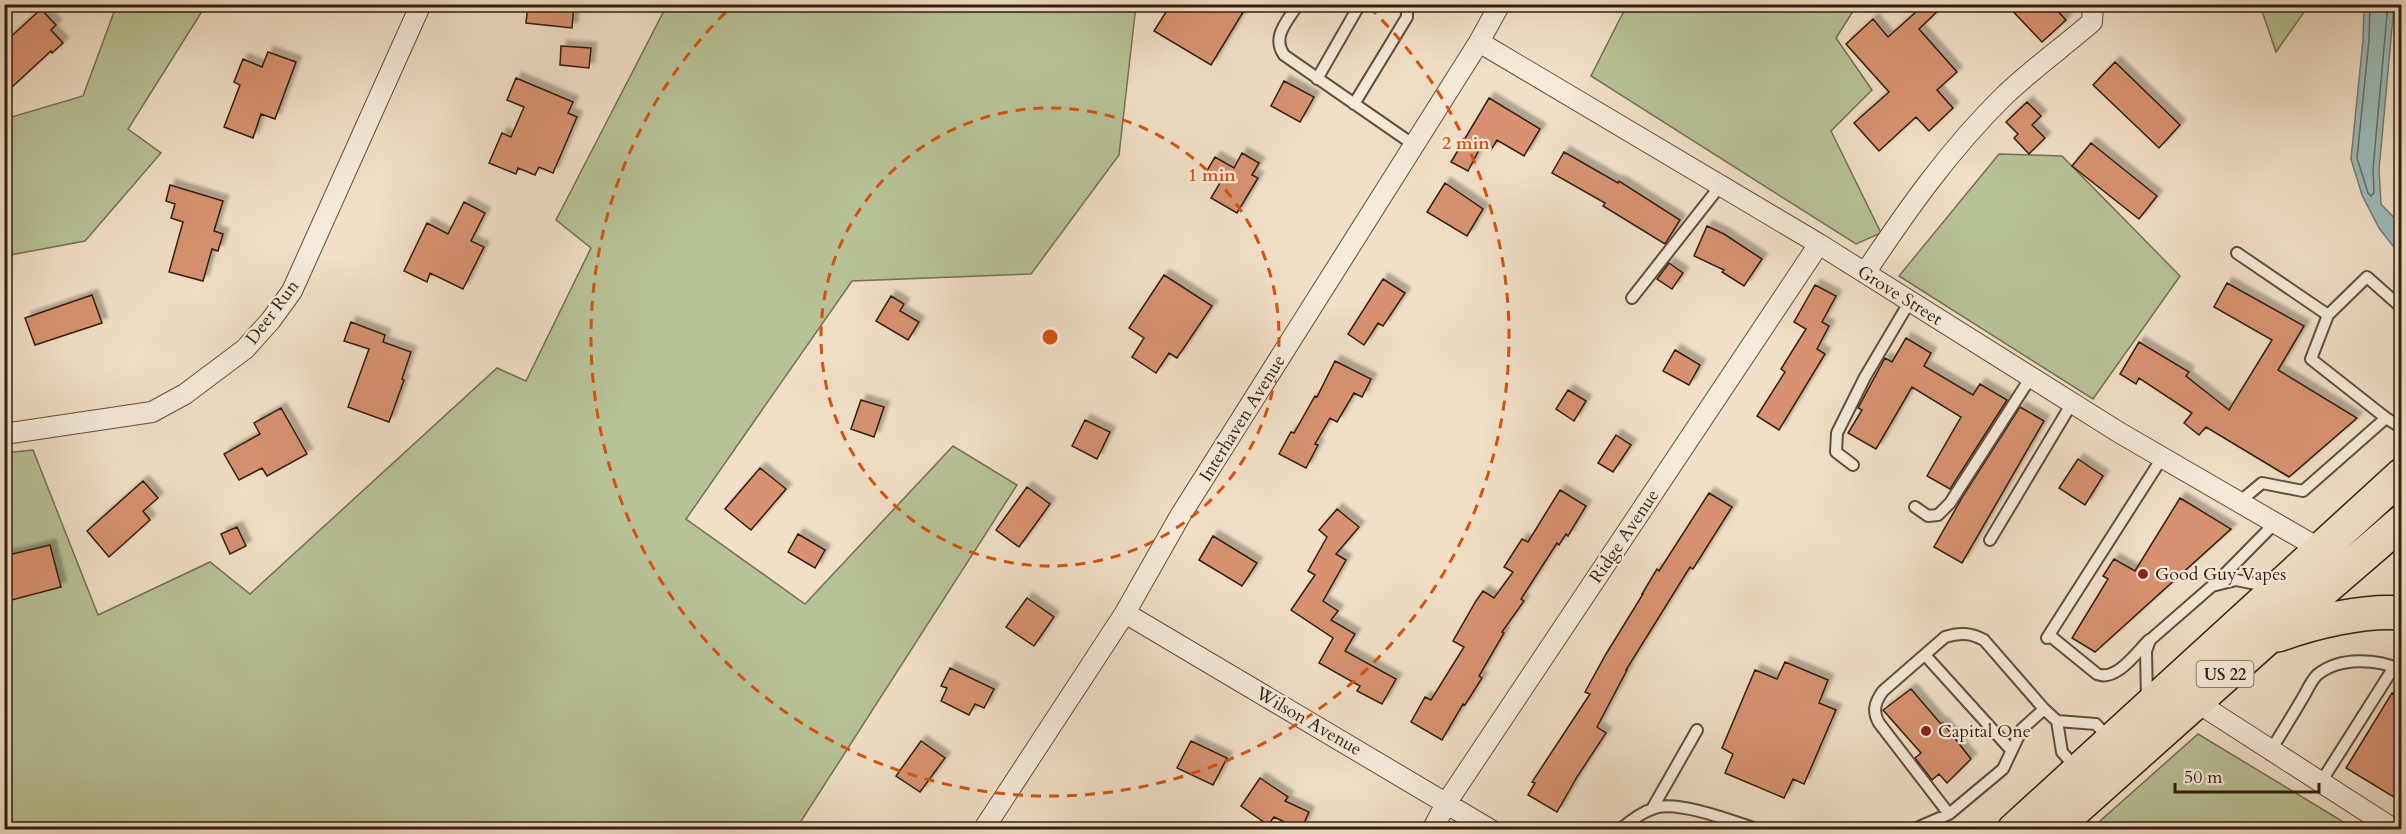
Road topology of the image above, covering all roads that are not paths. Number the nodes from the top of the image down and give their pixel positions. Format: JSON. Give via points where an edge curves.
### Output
{"nodes":[{"id":1,"x":421,"y":4,"type":"edge"},
{"id":2,"x":1298,"y":4,"type":"edge"},
{"id":3,"x":1360,"y":4,"type":"edge"},
{"id":4,"x":1500,"y":4,"type":"edge"},
{"id":5,"x":2093,"y":4,"type":"edge"},
{"id":6,"x":1403,"y":6,"type":"edge"},
{"id":7,"x":1479,"y":42,"type":"junction"},
{"id":8,"x":1317,"y":79,"type":"junction"},
{"id":9,"x":1354,"y":104,"type":"junction"},
{"id":10,"x":1414,"y":145,"type":"junction"},
{"id":11,"x":1720,"y":186,"type":"junction"},
{"id":12,"x":1819,"y":244,"type":"junction"},
{"id":13,"x":2237,"y":253,"type":"dead end"},
{"id":14,"x":1865,"y":273,"type":"junction"},
{"id":15,"x":1632,"y":298,"type":"dead end"},
{"id":16,"x":1910,"y":301,"type":"junction"},
{"id":17,"x":2402,"y":308,"type":"edge"},
{"id":18,"x":2328,"y":315,"type":"junction"},
{"id":19,"x":2031,"y":377,"type":"junction"},
{"id":20,"x":2072,"y":403,"type":"junction"},
{"id":21,"x":2386,"y":418,"type":"junction"},
{"id":22,"x":2402,"y":428,"type":"edge"},
{"id":23,"x":4,"y":434,"type":"edge"},
{"id":24,"x":2162,"y":458,"type":"junction"},
{"id":25,"x":1853,"y":465,"type":"dead end"},
{"id":26,"x":2402,"y":476,"type":"edge"},
{"id":27,"x":2238,"y":503,"type":"junction"},
{"id":28,"x":1915,"y":507,"type":"dead end"},
{"id":29,"x":2402,"y":522,"type":"edge"},
{"id":30,"x":2274,"y":524,"type":"junction"},
{"id":31,"x":1990,"y":540,"type":"dead end"},
{"id":32,"x":2320,"y":549,"type":"junction"},
{"id":33,"x":2212,"y":586,"type":"junction"},
{"id":34,"x":2277,"y":588,"type":"junction"},
{"id":35,"x":1125,"y":613,"type":"junction"},
{"id":36,"x":2402,"y":613,"type":"edge"},
{"id":37,"x":2150,"y":640,"type":"junction"},
{"id":38,"x":2265,"y":640,"type":"junction"},
{"id":39,"x":1925,"y":655,"type":"junction"},
{"id":40,"x":2398,"y":669,"type":"edge"},
{"id":41,"x":2195,"y":701,"type":"junction"},
{"id":42,"x":2147,"y":708,"type":"junction"},
{"id":43,"x":2044,"y":709,"type":"junction"},
{"id":44,"x":2057,"y":721,"type":"junction"},
{"id":45,"x":1697,"y":730,"type":"dead end"},
{"id":46,"x":2112,"y":741,"type":"junction"},
{"id":47,"x":2011,"y":750,"type":"junction"},
{"id":48,"x":2271,"y":750,"type":"junction"},
{"id":49,"x":2079,"y":771,"type":"junction"},
{"id":50,"x":2321,"y":782,"type":"junction"},
{"id":51,"x":2053,"y":794,"type":"junction"},
{"id":52,"x":1447,"y":802,"type":"junction"},
{"id":53,"x":1652,"y":809,"type":"junction"},
{"id":54,"x":1949,"y":814,"type":"junction"},
{"id":55,"x":983,"y":830,"type":"edge"},
{"id":56,"x":1432,"y":830,"type":"edge"},
{"id":57,"x":1491,"y":830,"type":"edge"},
{"id":58,"x":1620,"y":830,"type":"edge"},
{"id":59,"x":1759,"y":830,"type":"edge"},
{"id":60,"x":1912,"y":830,"type":"edge"},
{"id":61,"x":2004,"y":830,"type":"edge"},
{"id":62,"x":2014,"y":830,"type":"edge"},
{"id":63,"x":2052,"y":830,"type":"edge"},
{"id":64,"x":2395,"y":830,"type":"edge"}],
"edges":[{"from":1,"to":23,"type":"street","name":"Deer Run","via":[[292,291],[245,349],[185,394],[152,412]]},
{"from":2,"to":8,"type":"lane","via":[[1278,37],[1279,46],[1289,60]]},
{"from":3,"to":8,"type":"lane"},
{"from":4,"to":7,"type":"street","name":"Interhaven Avenue"},
{"from":5,"to":14,"type":"street","via":[[2092,22],[2005,95],[1952,152],[1909,206]]},
{"from":6,"to":9,"type":"lane","via":[[1407,17]]},
{"from":7,"to":10,"type":"street","name":"Interhaven Avenue"},
{"from":7,"to":11,"type":"street","name":"Grove Street"},
{"from":8,"to":9,"type":"lane"},
{"from":9,"to":10,"type":"lane"},
{"from":10,"to":35,"type":"street","name":"Interhaven Avenue","via":[[1180,516]]},
{"from":11,"to":12,"type":"street","name":"Grove Street"},
{"from":11,"to":15,"type":"lane"},
{"from":12,"to":14,"type":"street","name":"Grove Street"},
{"from":12,"to":52,"type":"street","name":"Ridge Avenue"},
{"from":13,"to":18,"type":"lane"},
{"from":14,"to":16,"type":"street","name":"Grove Street"},
{"from":16,"to":19,"type":"street","name":"Grove Street"},
{"from":16,"to":25,"type":"lane","via":[[1837,433],[1836,452]]},
{"from":17,"to":18,"type":"lane","via":[[2367,277]]},
{"from":18,"to":21,"type":"lane","via":[[2311,359]]},
{"from":19,"to":20,"type":"street","name":"Grove Street"},
{"from":19,"to":28,"type":"lane","via":[[1950,503],[1938,515],[1928,516]]},
{"from":20,"to":24,"type":"street","name":"Grove Street"},
{"from":20,"to":31,"type":"lane"},
{"from":21,"to":22,"type":"lane"},
{"from":21,"to":27,"type":"lane","via":[[2303,491],[2262,483]]},
{"from":24,"to":27,"type":"street","name":"Grove Street"},
{"from":24,"to":37,"type":"lane","via":[[2048,637],[2103,676],[2114,674]]},
{"from":26,"to":32,"type":"highway","number":"US 22"},
{"from":27,"to":30,"type":"street","name":"Grove Street"},
{"from":29,"to":38,"type":"highway","number":"US 22"},
{"from":30,"to":32,"type":"street","name":"Grove Street"},
{"from":30,"to":33,"type":"lane"},
{"from":32,"to":34,"type":"highway","number":"US 22"},
{"from":33,"to":34,"type":"lane","via":[[2236,580]]},
{"from":33,"to":37,"type":"lane"},
{"from":34,"to":42,"type":"highway","number":"US 22"},
{"from":35,"to":52,"type":"street","name":"Wilson Avenue"},
{"from":35,"to":55,"type":"street","name":"Interhaven Avenue"},
{"from":36,"to":38,"type":"highway","via":[[2374,613],[2316,623]]},
{"from":37,"to":42,"type":"lane","via":[[2146,651]]},
{"from":38,"to":41,"type":"highway","number":"US 22"},
{"from":39,"to":43,"type":"lane","via":[[1945,637],[1958,633],[1975,635],[1984,640]]},
{"from":39,"to":47,"type":"lane"},
{"from":39,"to":54,"type":"lane","via":[[1883,691],[1876,701],[1874,715]]},
{"from":40,"to":48,"type":"lane","via":[[2388,664],[2351,662],[2316,676]]},
{"from":40,"to":50,"type":"lane"},
{"from":41,"to":48,"type":"street"},
{"from":41,"to":63,"type":"highway","number":"US 22"},
{"from":42,"to":46,"type":"highway","number":"US 22"},
{"from":43,"to":44,"type":"lane"},
{"from":43,"to":47,"type":"lane","via":[[2022,729]]},
{"from":44,"to":46,"type":"lane","via":[[2096,724]]},
{"from":44,"to":49,"type":"lane","via":[[2062,752]]},
{"from":45,"to":53,"type":"lane"},
{"from":46,"to":49,"type":"highway","number":"US 22"},
{"from":47,"to":54,"type":"lane","via":[[2002,769]]},
{"from":48,"to":50,"type":"street"},
{"from":49,"to":51,"type":"highway","number":"US 22"},
{"from":50,"to":64,"type":"street"},
{"from":51,"to":61,"type":"highway"},
{"from":51,"to":62,"type":"highway","number":"US 22"},
{"from":52,"to":56,"type":"street","name":"Ridge Avenue"},
{"from":52,"to":57,"type":"street","name":"Wilson Avenue"},
{"from":53,"to":58,"type":"lane"},
{"from":53,"to":59,"type":"lane","via":[[1669,806],[1715,815]]},
{"from":54,"to":60,"type":"lane"}]}
